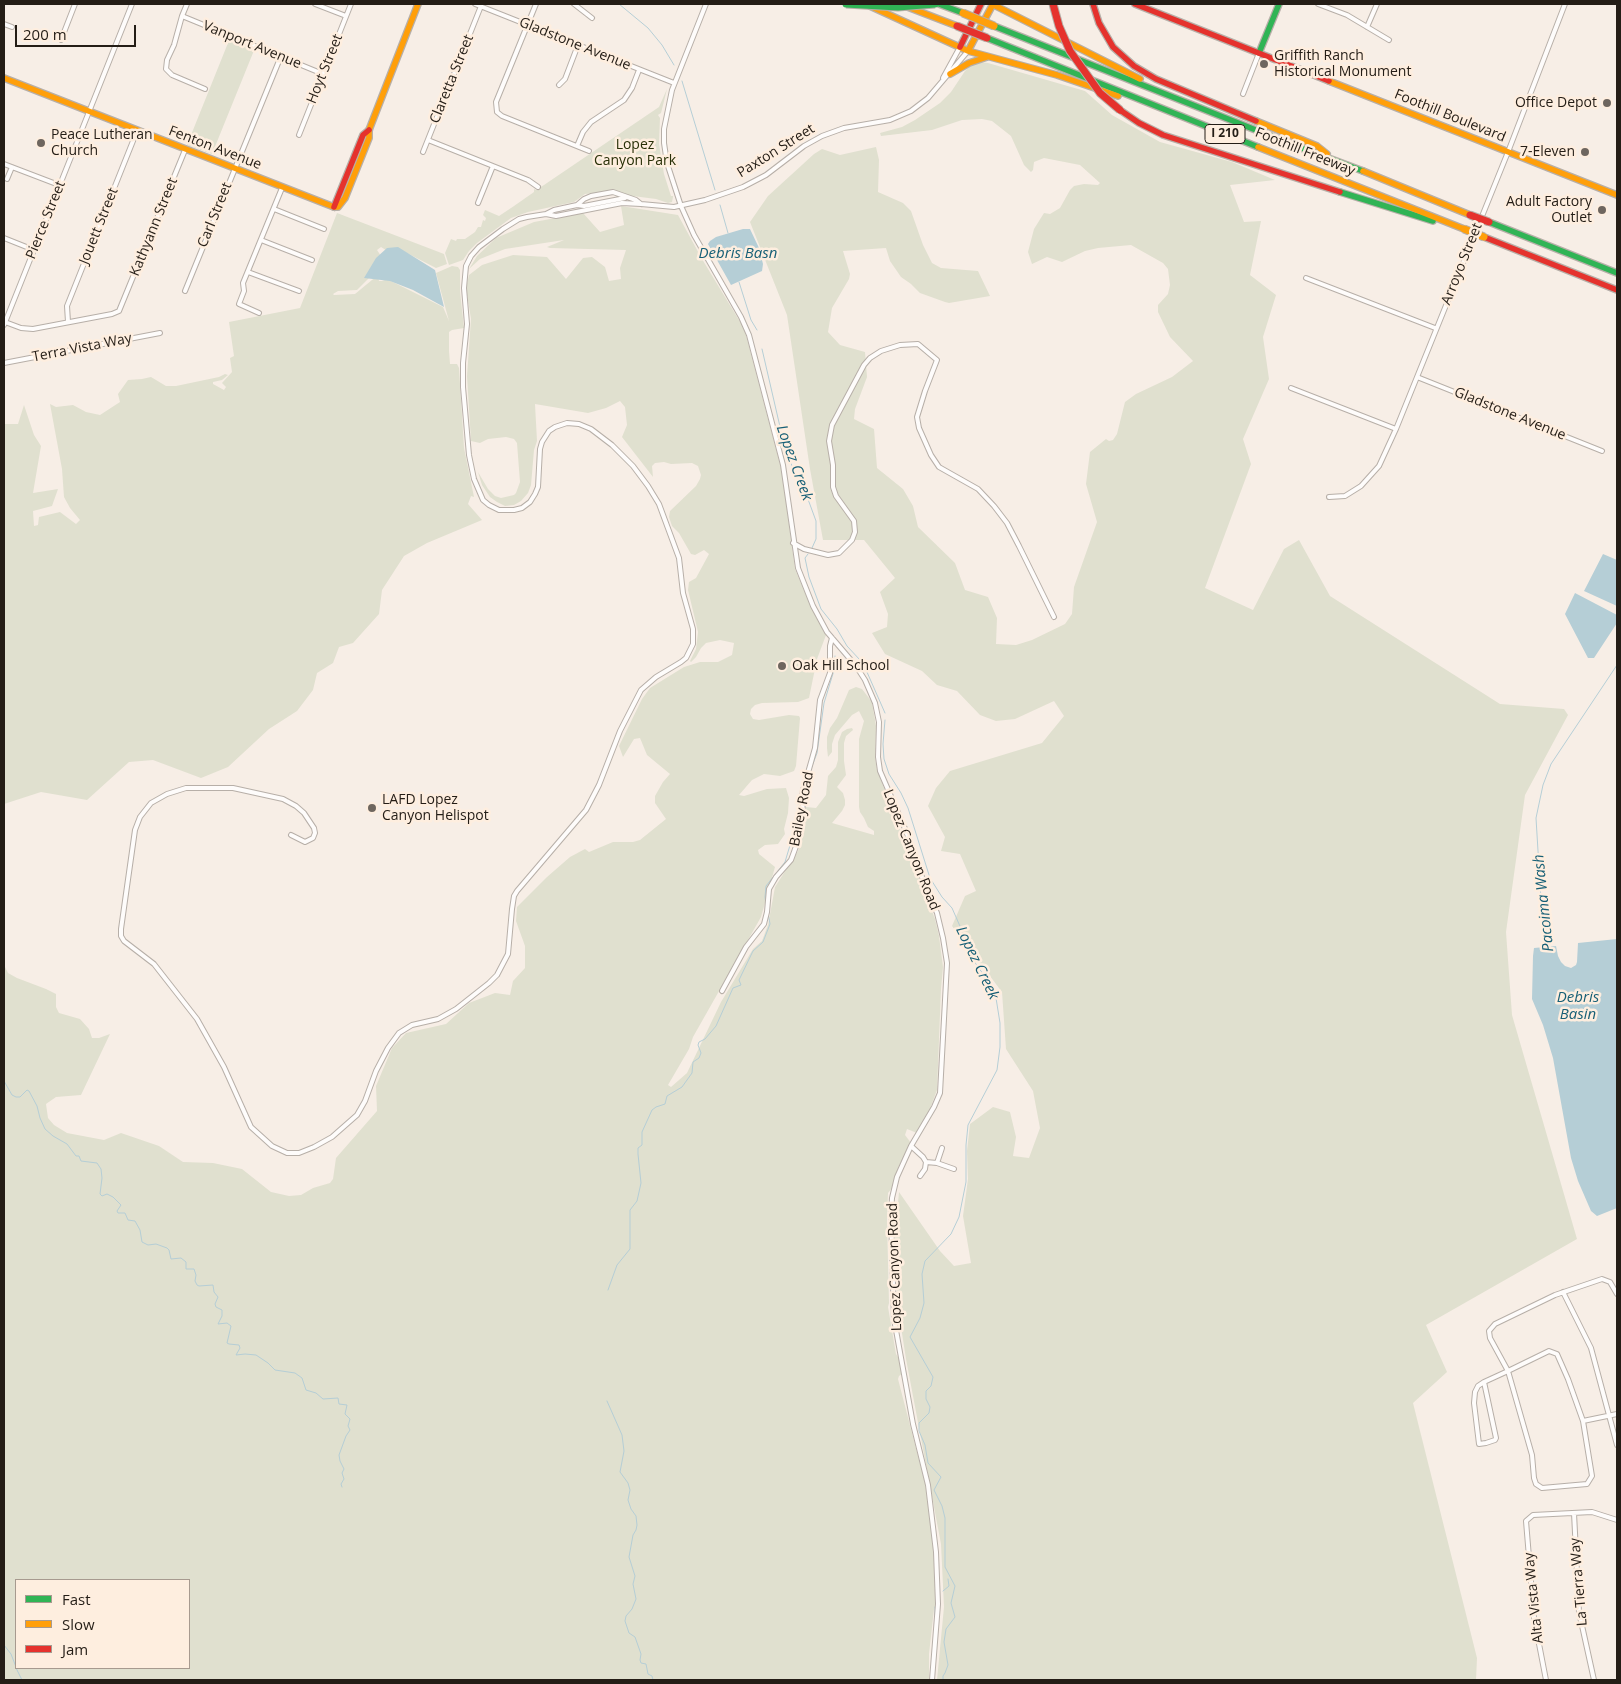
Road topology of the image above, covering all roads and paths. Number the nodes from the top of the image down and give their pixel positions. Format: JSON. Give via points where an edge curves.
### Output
{"nodes":[{"id":1,"x":76,"y":4,"type":"edge"},
{"id":2,"x":132,"y":4,"type":"edge"},
{"id":3,"x":187,"y":4,"type":"edge"},
{"id":4,"x":315,"y":4,"type":"edge"},
{"id":5,"x":351,"y":4,"type":"edge"},
{"id":6,"x":418,"y":4,"type":"edge"},
{"id":7,"x":476,"y":4,"type":"edge"},
{"id":8,"x":536,"y":4,"type":"edge"},
{"id":9,"x":574,"y":4,"type":"edge"},
{"id":10,"x":706,"y":4,"type":"edge"},
{"id":11,"x":846,"y":4,"type":"edge"},
{"id":12,"x":865,"y":4,"type":"edge"},
{"id":13,"x":900,"y":4,"type":"edge"},
{"id":14,"x":935,"y":4,"type":"edge"},
{"id":15,"x":939,"y":4,"type":"edge"},
{"id":16,"x":981,"y":4,"type":"edge"},
{"id":17,"x":993,"y":4,"type":"edge"},
{"id":18,"x":1053,"y":4,"type":"edge"},
{"id":19,"x":1093,"y":4,"type":"edge"},
{"id":20,"x":1135,"y":4,"type":"edge"},
{"id":21,"x":1279,"y":4,"type":"edge"},
{"id":22,"x":1318,"y":4,"type":"edge"},
{"id":23,"x":1377,"y":4,"type":"edge"},
{"id":24,"x":1565,"y":4,"type":"edge"},
{"id":25,"x":481,"y":6,"type":"junction"},
{"id":26,"x":182,"y":16,"type":"junction"},
{"id":27,"x":346,"y":16,"type":"junction"},
{"id":28,"x":592,"y":18,"type":"dead end"},
{"id":29,"x":4,"y":24,"type":"edge"},
{"id":30,"x":528,"y":25,"type":"junction"},
{"id":31,"x":12,"y":27,"type":"dead end"},
{"id":32,"x":1367,"y":27,"type":"junction"},
{"id":33,"x":61,"y":40,"type":"dead end"},
{"id":34,"x":1389,"y":40,"type":"dead end"},
{"id":35,"x":578,"y":45,"type":"junction"},
{"id":36,"x":960,"y":47,"type":"junction"},
{"id":37,"x":968,"y":51,"type":"junction"},
{"id":38,"x":1259,"y":53,"type":"junction"},
{"id":39,"x":280,"y":56,"type":"junction"},
{"id":40,"x":987,"y":57,"type":"junction"},
{"id":41,"x":640,"y":70,"type":"junction"},
{"id":42,"x":323,"y":74,"type":"junction"},
{"id":43,"x":950,"y":74,"type":"junction"},
{"id":44,"x":4,"y":78,"type":"edge"},
{"id":45,"x":674,"y":83,"type":"junction"},
{"id":46,"x":941,"y":83,"type":"junction"},
{"id":47,"x":559,"y":85,"type":"dead end"},
{"id":48,"x":205,"y":89,"type":"dead end"},
{"id":49,"x":1243,"y":94,"type":"dead end"},
{"id":50,"x":1169,"y":95,"type":"junction"},
{"id":51,"x":1162,"y":108,"type":"junction"},
{"id":52,"x":89,"y":112,"type":"junction"},
{"id":53,"x":137,"y":131,"type":"junction"},
{"id":54,"x":299,"y":135,"type":"dead end"},
{"id":55,"x":428,"y":140,"type":"junction"},
{"id":56,"x":577,"y":146,"type":"junction"},
{"id":57,"x":185,"y":150,"type":"junction"},
{"id":58,"x":589,"y":151,"type":"dead end"},
{"id":59,"x":423,"y":152,"type":"dead end"},
{"id":60,"x":1508,"y":152,"type":"junction"},
{"id":61,"x":1334,"y":159,"type":"junction"},
{"id":62,"x":4,"y":164,"type":"edge"},
{"id":63,"x":492,"y":166,"type":"junction"},
{"id":64,"x":12,"y":167,"type":"junction"},
{"id":65,"x":233,"y":169,"type":"junction"},
{"id":66,"x":7,"y":179,"type":"dead end"},
{"id":67,"x":59,"y":186,"type":"junction"},
{"id":68,"x":538,"y":187,"type":"dead end"},
{"id":69,"x":282,"y":188,"type":"junction"},
{"id":70,"x":1617,"y":195,"type":"edge"},
{"id":71,"x":625,"y":198,"type":"junction"},
{"id":72,"x":478,"y":203,"type":"dead end"},
{"id":73,"x":641,"y":204,"type":"junction"},
{"id":74,"x":577,"y":205,"type":"junction"},
{"id":75,"x":681,"y":206,"type":"junction"},
{"id":76,"x":274,"y":209,"type":"junction"},
{"id":77,"x":546,"y":214,"type":"junction"},
{"id":78,"x":324,"y":228,"type":"dead end"},
{"id":79,"x":1464,"y":229,"type":"junction"},
{"id":80,"x":4,"y":238,"type":"edge"},
{"id":81,"x":261,"y":240,"type":"junction"},
{"id":82,"x":34,"y":250,"type":"junction"},
{"id":83,"x":312,"y":260,"type":"dead end"},
{"id":84,"x":248,"y":272,"type":"junction"},
{"id":85,"x":1617,"y":273,"type":"edge"},
{"id":86,"x":1306,"y":278,"type":"dead end"},
{"id":87,"x":1617,"y":290,"type":"edge"},
{"id":88,"x":184,"y":291,"type":"dead end"},
{"id":89,"x":299,"y":291,"type":"dead end"},
{"id":90,"x":259,"y":313,"type":"dead end"},
{"id":91,"x":68,"y":322,"type":"junction"},
{"id":92,"x":4,"y":323,"type":"edge"},
{"id":93,"x":1435,"y":328,"type":"junction"},
{"id":94,"x":160,"y":333,"type":"dead end"},
{"id":95,"x":4,"y":363,"type":"edge"},
{"id":96,"x":1417,"y":377,"type":"junction"},
{"id":97,"x":1291,"y":388,"type":"dead end"},
{"id":98,"x":1396,"y":429,"type":"junction"},
{"id":99,"x":1602,"y":451,"type":"dead end"},
{"id":100,"x":1329,"y":497,"type":"dead end"},
{"id":101,"x":794,"y":543,"type":"junction"},
{"id":102,"x":1054,"y":616,"type":"dead end"},
{"id":103,"x":832,"y":638,"type":"junction"},
{"id":104,"x":291,"y":835,"type":"dead end"},
{"id":105,"x":722,"y":991,"type":"dead end"},
{"id":106,"x":912,"y":1146,"type":"junction"},
{"id":107,"x":942,"y":1148,"type":"dead end"},
{"id":108,"x":926,"y":1162,"type":"junction"},
{"id":109,"x":937,"y":1163,"type":"junction"},
{"id":110,"x":954,"y":1169,"type":"dead end"},
{"id":111,"x":920,"y":1176,"type":"dead end"},
{"id":112,"x":1563,"y":1292,"type":"junction"},
{"id":113,"x":1617,"y":1294,"type":"edge"},
{"id":114,"x":1508,"y":1371,"type":"junction"},
{"id":115,"x":1484,"y":1382,"type":"junction"},
{"id":116,"x":1617,"y":1414,"type":"edge"},
{"id":117,"x":1609,"y":1416,"type":"junction"},
{"id":118,"x":1582,"y":1421,"type":"junction"},
{"id":119,"x":1617,"y":1445,"type":"edge"},
{"id":120,"x":1574,"y":1513,"type":"junction"},
{"id":121,"x":1617,"y":1520,"type":"edge"},
{"id":122,"x":932,"y":1680,"type":"edge"},
{"id":123,"x":1546,"y":1680,"type":"edge"},
{"id":124,"x":1594,"y":1680,"type":"edge"}],
"edges":[{"from":1,"to":33,"type":"street"},
{"from":2,"to":52,"type":"street","name":"Pierce Street"},
{"from":3,"to":26,"type":"street"},
{"from":4,"to":27,"type":"street"},
{"from":5,"to":27,"type":"street","name":"Hoyt Street"},
{"from":6,"to":69,"type":"main road","name":"Fenton Avenue","via":[[343,201],[334,207]]},
{"from":7,"to":25,"type":"street","name":"Gladstone Avenue"},
{"from":8,"to":30,"type":"street"},
{"from":9,"to":28,"type":"street"},
{"from":10,"to":45,"type":"street","name":"Lopez Canyon Road"},
{"from":11,"to":14,"type":"main road","bridge":true,"via":[[892,7]]},
{"from":12,"to":36,"type":"main road"},
{"from":13,"to":51,"type":"main road","name":"Foothill Freeway","number":"I 210","bridge":true},
{"from":15,"to":50,"type":"main road","name":"Foothill Freeway","number":"I 210","bridge":true},
{"from":16,"to":36,"type":"main road","name":"Paxton Street"},
{"from":17,"to":37,"type":"main road","name":"Paxton Street"},
{"from":17,"to":50,"type":"main road"},
{"from":18,"to":79,"type":"main road","bridge":true,"via":[[1059,26],[1079,64],[1100,93],[1139,123],[1163,135]]},
{"from":19,"to":61,"type":"main road","via":[[1099,23],[1113,47],[1134,66],[1156,79],[1317,146]]},
{"from":20,"to":38,"type":"main road","name":"Foothill Boulevard"},
{"from":21,"to":38,"type":"main road"},
{"from":22,"to":32,"type":"street"},
{"from":23,"to":32,"type":"street"},
{"from":24,"to":60,"type":"street","name":"Arroyo Street"},
{"from":25,"to":30,"type":"street","name":"Gladstone Avenue"},
{"from":25,"to":55,"type":"street","name":"Claretta Street"},
{"from":26,"to":39,"type":"street","name":"Vanport Avenue"},
{"from":26,"to":48,"type":"street","via":[[166,69],[172,75]]},
{"from":27,"to":42,"type":"street","name":"Hoyt Street"},
{"from":29,"to":31,"type":"street"},
{"from":30,"to":35,"type":"street","name":"Gladstone Avenue"},
{"from":30,"to":56,"type":"street","via":[[496,102],[497,112]]},
{"from":32,"to":34,"type":"street"},
{"from":35,"to":41,"type":"street","name":"Gladstone Avenue"},
{"from":35,"to":47,"type":"street"},
{"from":36,"to":37,"type":"main road"},
{"from":36,"to":46,"type":"street","name":"Paxton Street"},
{"from":37,"to":40,"type":"main road"},
{"from":37,"to":43,"type":"street","name":"Paxton Street"},
{"from":38,"to":49,"type":"street"},
{"from":38,"to":60,"type":"main road","name":"Foothill Boulevard"},
{"from":39,"to":42,"type":"street","name":"Vanport Avenue"},
{"from":39,"to":65,"type":"street","name":"Carl Street"},
{"from":40,"to":43,"type":"main road"},
{"from":40,"to":51,"type":"main road","via":[[1057,75],[1142,105]]},
{"from":41,"to":45,"type":"street","name":"Gladstone Avenue"},
{"from":41,"to":56,"type":"street","via":[[624,100],[591,122]]},
{"from":42,"to":54,"type":"street","name":"Hoyt Street"},
{"from":43,"to":46,"type":"street","name":"Paxton Street"},
{"from":44,"to":52,"type":"main road","name":"Fenton Avenue"},
{"from":45,"to":75,"type":"street","name":"Lopez Canyon Road","via":[[664,143]]},
{"from":46,"to":75,"type":"street","name":"Paxton Street","via":[[928,98],[905,114],[881,123],[827,134],[808,143],[754,182]]},
{"from":50,"to":61,"type":"main road","name":"Foothill Freeway","number":"I 210"},
{"from":51,"to":79,"type":"main road","name":"Foothill Freeway","number":"I 210"},
{"from":52,"to":53,"type":"main road","name":"Fenton Avenue"},
{"from":52,"to":67,"type":"street","name":"Pierce Street"},
{"from":53,"to":57,"type":"main road","name":"Fenton Avenue"},
{"from":53,"to":91,"type":"street","name":"Jouett Street","via":[[67,306]]},
{"from":55,"to":59,"type":"street","name":"Claretta Street"},
{"from":55,"to":63,"type":"street"},
{"from":56,"to":58,"type":"street"},
{"from":57,"to":65,"type":"main road","name":"Fenton Avenue"},
{"from":57,"to":91,"type":"street","name":"Kathyann Street","via":[[119,311]]},
{"from":60,"to":70,"type":"main road","name":"Foothill Boulevard"},
{"from":60,"to":93,"type":"street","name":"Arroyo Street"},
{"from":61,"to":85,"type":"main road","name":"Foothill Freeway","number":"I 210","bridge":true},
{"from":62,"to":64,"type":"street"},
{"from":63,"to":68,"type":"street"},
{"from":63,"to":72,"type":"street"},
{"from":64,"to":66,"type":"street"},
{"from":64,"to":67,"type":"street"},
{"from":65,"to":69,"type":"main road","name":"Fenton Avenue"},
{"from":65,"to":88,"type":"street","name":"Carl Street"},
{"from":67,"to":82,"type":"street","name":"Pierce Street"},
{"from":69,"to":76,"type":"street"},
{"from":71,"to":73,"type":"street"},
{"from":71,"to":74,"type":"street"},
{"from":71,"to":74,"type":"street","via":[[613,192],[591,196]]},
{"from":73,"to":75,"type":"street","name":"Paxton Street","via":[[667,208]]},
{"from":73,"to":77,"type":"street","via":[[618,204],[556,216]]},
{"from":74,"to":77,"type":"street"},
{"from":75,"to":101,"type":"street","name":"Lopez Canyon Road","via":[[749,335],[783,465]]},
{"from":76,"to":78,"type":"street"},
{"from":76,"to":81,"type":"street"},
{"from":77,"to":104,"type":"street","via":[[510,224],[479,247],[466,266],[463,388],[474,479],[483,500],[489,505],[507,511],[522,508],[536,494],[540,449],[549,431],[561,424],[580,424],[612,445],[633,466],[659,504],[679,558],[693,644],[686,658],[640,690],[586,810],[514,896],[508,954],[497,974],[456,1009],[438,1019],[412,1025],[400,1033],[384,1056],[357,1115],[332,1137],[299,1153],[287,1153],[272,1146],[251,1127],[224,1067],[196,1019],[154,964],[121,936],[135,830],[151,803],[166,794],[186,788],[233,788],[283,799],[304,814],[315,833],[305,842]]},
{"from":79,"to":87,"type":"main road","name":"Foothill Freeway","number":"I 210","bridge":true},
{"from":80,"to":82,"type":"street"},
{"from":81,"to":83,"type":"street"},
{"from":81,"to":84,"type":"street"},
{"from":82,"to":92,"type":"street","name":"Pierce Street"},
{"from":84,"to":89,"type":"street"},
{"from":84,"to":90,"type":"street","via":[[239,304]]},
{"from":86,"to":93,"type":"street"},
{"from":91,"to":92,"type":"street","via":[[33,329]]},
{"from":93,"to":96,"type":"street","name":"Arroyo Street"},
{"from":94,"to":95,"type":"street","name":"Terra Vista Way"},
{"from":96,"to":98,"type":"street","name":"Arroyo Street"},
{"from":96,"to":99,"type":"street","name":"Gladstone Avenue"},
{"from":97,"to":98,"type":"street"},
{"from":98,"to":100,"type":"street","name":"Arroyo Street","via":[[1379,466],[1361,486],[1345,496]]},
{"from":101,"to":102,"type":"street","via":[[828,555],[839,553],[852,540],[854,521],[834,491],[829,436],[838,412],[870,358],[882,351],[913,343],[922,346],[937,360],[917,417],[918,428],[931,455],[939,467],[978,489],[994,506],[1019,546]]},
{"from":101,"to":103,"type":"street","name":"Lopez Canyon Road","via":[[801,579]]},
{"from":103,"to":105,"type":"street","name":"Bailey Road","via":[[830,673],[820,700],[815,748],[802,794],[803,816],[798,841],[791,860],[770,889],[764,924],[746,947]]},
{"from":103,"to":106,"type":"street","name":"Lopez Canyon Road","via":[[856,666],[875,703],[880,771],[937,912],[947,963],[940,1093]]},
{"from":106,"to":108,"type":"street"},
{"from":106,"to":122,"type":"street","name":"Lopez Canyon Road","via":[[897,1177],[892,1198],[894,1319],[928,1485],[933,1526],[938,1604]]},
{"from":107,"to":109,"type":"street"},
{"from":108,"to":109,"type":"street"},
{"from":108,"to":111,"type":"street"},
{"from":109,"to":110,"type":"street"},
{"from":112,"to":113,"type":"street","via":[[1602,1279],[1610,1282]]},
{"from":112,"to":114,"type":"street","via":[[1495,1324],[1489,1330]]},
{"from":112,"to":117,"type":"street","via":[[1589,1341]]},
{"from":114,"to":115,"type":"street"},
{"from":114,"to":118,"type":"street","via":[[1549,1351],[1557,1354]]},
{"from":114,"to":118,"type":"street","via":[[1532,1455],[1534,1478],[1542,1488],[1582,1485],[1590,1480],[1592,1476]]},
{"from":115,"to":115,"type":"street","via":[[1496,1438],[1479,1444],[1475,1392]]},
{"from":116,"to":117,"type":"street"},
{"from":117,"to":118,"type":"street"},
{"from":117,"to":119,"type":"street"},
{"from":120,"to":121,"type":"street","via":[[1599,1513]]},
{"from":120,"to":123,"type":"street","name":"Alta Vista Way","via":[[1532,1515],[1526,1521],[1534,1618]]},
{"from":120,"to":124,"type":"street","name":"La Tierra Way","via":[[1579,1612]]}]}
